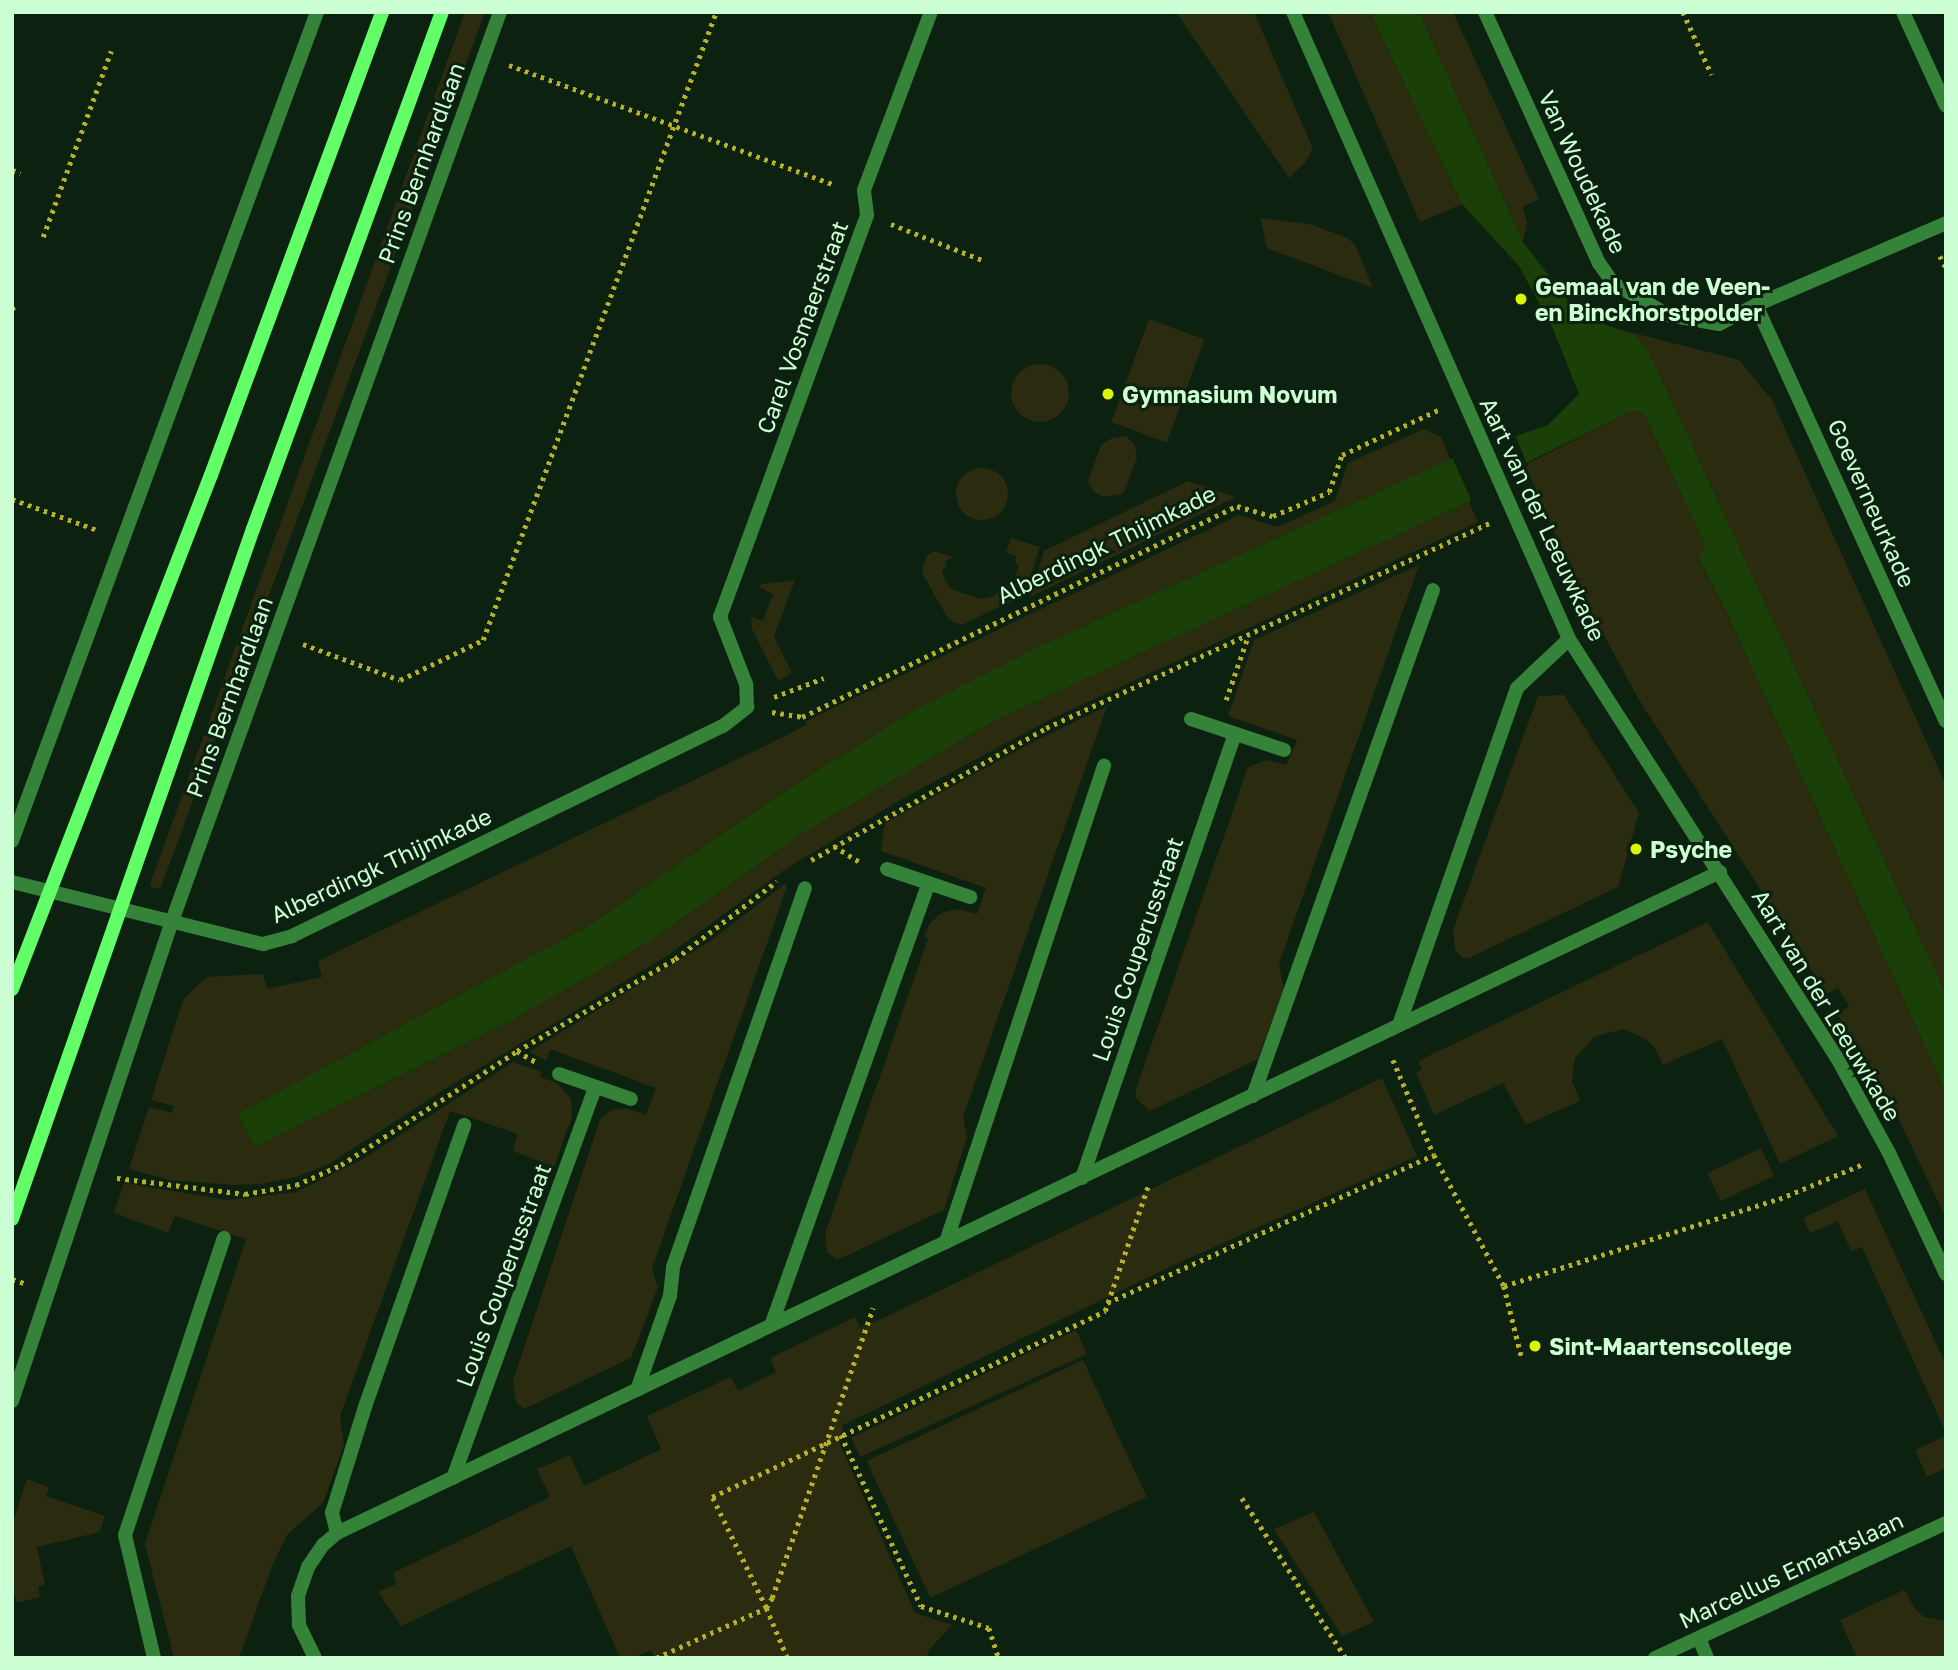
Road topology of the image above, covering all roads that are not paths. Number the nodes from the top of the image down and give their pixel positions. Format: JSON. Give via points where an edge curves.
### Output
{"nodes":[{"id":1,"x":317,"y":12,"type":"edge"},
{"id":2,"x":382,"y":12,"type":"edge"},
{"id":3,"x":442,"y":12,"type":"edge"},
{"id":4,"x":500,"y":12,"type":"edge"},
{"id":5,"x":931,"y":12,"type":"edge"},
{"id":6,"x":1293,"y":12,"type":"edge"},
{"id":7,"x":1485,"y":12,"type":"edge"},
{"id":8,"x":1903,"y":12,"type":"edge"},
{"id":9,"x":1946,"y":106,"type":"edge"},
{"id":10,"x":1946,"y":223,"type":"edge"},
{"id":11,"x":1756,"y":305,"type":"junction"},
{"id":12,"x":1433,"y":590,"type":"dead end"},
{"id":13,"x":1569,"y":639,"type":"junction"},
{"id":14,"x":747,"y":708,"type":"joint"},
{"id":15,"x":1191,"y":719,"type":"dead end"},
{"id":16,"x":1946,"y":721,"type":"edge"},
{"id":17,"x":1235,"y":734,"type":"junction"},
{"id":18,"x":1284,"y":750,"type":"dead end"},
{"id":19,"x":1104,"y":766,"type":"dead end"},
{"id":20,"x":12,"y":841,"type":"edge"},
{"id":21,"x":887,"y":869,"type":"dead end"},
{"id":22,"x":1720,"y":872,"type":"junction"},
{"id":23,"x":12,"y":882,"type":"edge"},
{"id":24,"x":929,"y":883,"type":"junction"},
{"id":25,"x":805,"y":888,"type":"dead end"},
{"id":26,"x":48,"y":891,"type":"junction"},
{"id":27,"x":970,"y":897,"type":"dead end"},
{"id":28,"x":122,"y":908,"type":"junction"},
{"id":29,"x":172,"y":921,"type":"junction"},
{"id":30,"x":12,"y":989,"type":"edge"},
{"id":31,"x":1399,"y":1025,"type":"junction"},
{"id":32,"x":559,"y":1074,"type":"dead end"},
{"id":33,"x":595,"y":1087,"type":"junction"},
{"id":34,"x":1253,"y":1096,"type":"junction"},
{"id":35,"x":631,"y":1100,"type":"dead end"},
{"id":36,"x":464,"y":1125,"type":"dead end"},
{"id":37,"x":1082,"y":1178,"type":"junction"},
{"id":38,"x":12,"y":1219,"type":"edge"},
{"id":39,"x":224,"y":1238,"type":"dead end"},
{"id":40,"x":946,"y":1242,"type":"junction"},
{"id":41,"x":1946,"y":1274,"type":"edge"},
{"id":42,"x":772,"y":1323,"type":"junction"},
{"id":43,"x":637,"y":1390,"type":"junction"},
{"id":44,"x":12,"y":1401,"type":"edge"},
{"id":45,"x":453,"y":1478,"type":"junction"},
{"id":46,"x":1946,"y":1523,"type":"edge"},
{"id":47,"x":337,"y":1533,"type":"junction"},
{"id":48,"x":1699,"y":1638,"type":"junction"},
{"id":49,"x":154,"y":1658,"type":"edge"},
{"id":50,"x":316,"y":1658,"type":"edge"},
{"id":51,"x":1655,"y":1658,"type":"edge"},
{"id":52,"x":1707,"y":1658,"type":"edge"}],
"edges":[{"from":1,"to":20,"type":"street"},
{"from":2,"to":26,"type":"main road","via":[[211,475]]},
{"from":3,"to":28,"type":"main road","name":"Prins Bernhardlaan","via":[[253,529]]},
{"from":4,"to":29,"type":"street","name":"Prins Bernhardlaan"},
{"from":5,"to":14,"type":"street","name":"Carel Vosmaerstraat","via":[[864,190],[867,215],[720,617],[746,684]]},
{"from":6,"to":13,"type":"street","name":"Aart van der Leeuwkade"},
{"from":7,"to":11,"type":"street","name":"Van Woudekade","via":[[1599,263],[1613,283],[1668,315],[1719,324]]},
{"from":8,"to":9,"type":"street"},
{"from":10,"to":11,"type":"street","name":"Van Woudekade"},
{"from":11,"to":16,"type":"street","name":"Goeverneurkade"},
{"from":12,"to":34,"type":"street"},
{"from":13,"to":22,"type":"street","name":"Aart van der Leeuwkade"},
{"from":13,"to":31,"type":"street","via":[[1517,688]]},
{"from":14,"to":29,"type":"street","name":"Alberdingk Thijmkade","via":[[723,726],[292,936],[263,944]]},
{"from":15,"to":17,"type":"street"},
{"from":17,"to":18,"type":"street"},
{"from":17,"to":37,"type":"street","name":"Louis Couperusstraat"},
{"from":19,"to":40,"type":"street"},
{"from":21,"to":24,"type":"street"},
{"from":22,"to":31,"type":"street"},
{"from":22,"to":41,"type":"street","name":"Aart van der Leeuwkade","via":[[1837,1058],[1889,1153]]},
{"from":23,"to":26,"type":"street","name":"Alberdingk Thijmkade"},
{"from":24,"to":27,"type":"street"},
{"from":24,"to":42,"type":"street"},
{"from":25,"to":43,"type":"street","via":[[673,1267],[670,1296]]},
{"from":26,"to":28,"type":"street","name":"Alberdingk Thijmkade"},
{"from":26,"to":30,"type":"main road"},
{"from":28,"to":29,"type":"street","name":"Alberdingk Thijmkade"},
{"from":28,"to":38,"type":"main road","name":"Prins Bernhardlaan"},
{"from":29,"to":44,"type":"street","name":"Prins Bernhardlaan"},
{"from":31,"to":34,"type":"street"},
{"from":32,"to":33,"type":"street"},
{"from":33,"to":35,"type":"street"},
{"from":33,"to":45,"type":"street","name":"Louis Couperusstraat"},
{"from":34,"to":37,"type":"street"},
{"from":36,"to":47,"type":"street","via":[[332,1513]]},
{"from":37,"to":40,"type":"street"},
{"from":39,"to":49,"type":"street","via":[[125,1535]]},
{"from":40,"to":42,"type":"street"},
{"from":42,"to":43,"type":"street"},
{"from":43,"to":45,"type":"street"},
{"from":45,"to":47,"type":"street"},
{"from":46,"to":48,"type":"street","name":"Marcellus Emantslaan"},
{"from":47,"to":50,"type":"street","via":[[308,1567],[298,1597],[299,1625]]},
{"from":48,"to":51,"type":"street","name":"Marcellus Emantslaan"},
{"from":48,"to":52,"type":"street"}]}
